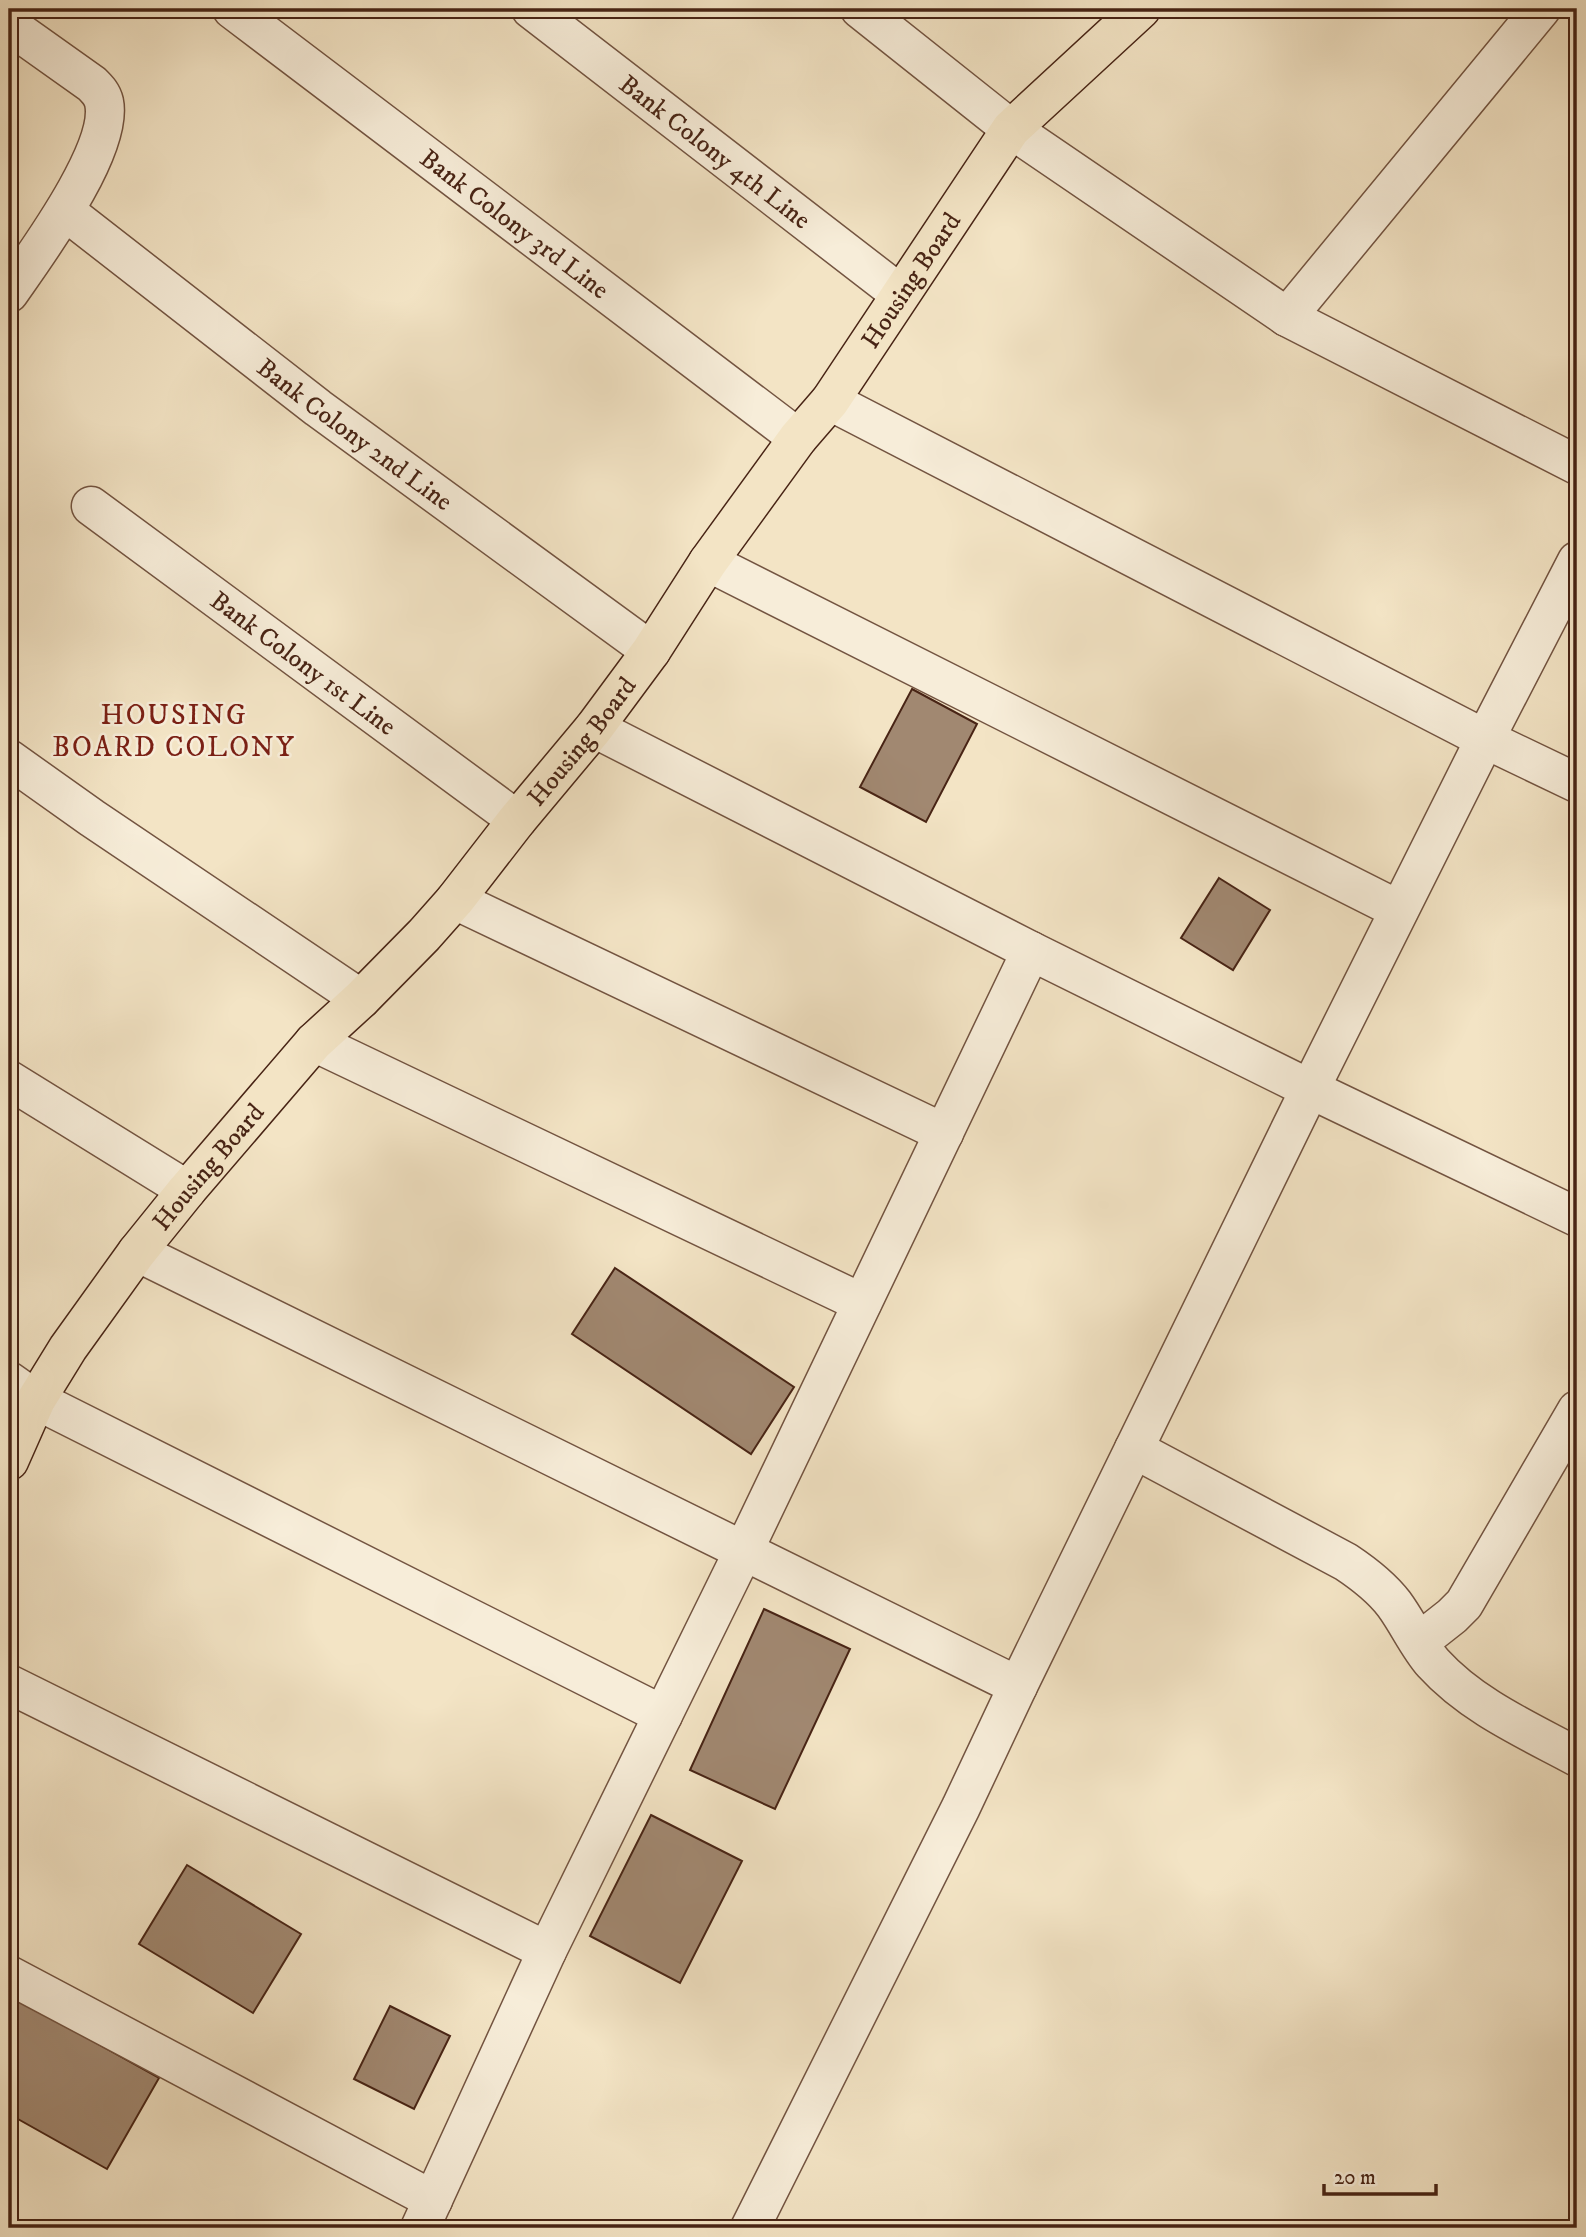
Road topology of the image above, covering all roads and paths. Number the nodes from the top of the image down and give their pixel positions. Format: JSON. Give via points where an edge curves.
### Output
{"nodes":[{"id":1,"x":232,"y":9,"type":"edge"},
{"id":2,"x":531,"y":9,"type":"edge"},
{"id":3,"x":860,"y":9,"type":"edge"},
{"id":4,"x":1141,"y":9,"type":"edge"},
{"id":5,"x":1541,"y":9,"type":"edge"},
{"id":6,"x":9,"y":25,"type":"edge"},
{"id":7,"x":1011,"y":129,"type":"junction"},
{"id":8,"x":65,"y":211,"type":"junction"},
{"id":9,"x":9,"y":293,"type":"edge"},
{"id":10,"x":900,"y":294,"type":"junction"},
{"id":11,"x":1287,"y":317,"type":"junction"},
{"id":12,"x":830,"y":401,"type":"junction"},
{"id":13,"x":799,"y":439,"type":"junction"},
{"id":14,"x":1577,"y":465,"type":"edge"},
{"id":15,"x":91,"y":506,"type":"dead end"},
{"id":16,"x":1577,"y":561,"type":"edge"},
{"id":17,"x":708,"y":562,"type":"junction"},
{"id":18,"x":650,"y":651,"type":"junction"},
{"id":19,"x":594,"y":728,"type":"junction"},
{"id":20,"x":1485,"y":739,"type":"junction"},
{"id":21,"x":9,"y":758,"type":"edge"},
{"id":22,"x":1577,"y":783,"type":"edge"},
{"id":23,"x":517,"y":820,"type":"junction"},
{"id":24,"x":455,"y":900,"type":"junction"},
{"id":25,"x":1399,"y":910,"type":"junction"},
{"id":26,"x":1031,"y":951,"type":"junction"},
{"id":27,"x":361,"y":999,"type":"junction"},
{"id":28,"x":314,"y":1042,"type":"junction"},
{"id":29,"x":9,"y":1080,"type":"edge"},
{"id":30,"x":1310,"y":1089,"type":"junction"},
{"id":31,"x":944,"y":1133,"type":"junction"},
{"id":32,"x":187,"y":1190,"type":"junction"},
{"id":33,"x":1577,"y":1217,"type":"edge"},
{"id":34,"x":137,"y":1252,"type":"junction"},
{"id":35,"x":862,"y":1303,"type":"junction"},
{"id":36,"x":23,"y":1391,"type":"edge"},
{"id":37,"x":1577,"y":1410,"type":"edge"},
{"id":38,"x":1134,"y":1449,"type":"junction"},
{"id":39,"x":9,"y":1461,"type":"edge"},
{"id":40,"x":744,"y":1550,"type":"junction"},
{"id":41,"x":1419,"y":1642,"type":"junction"},
{"id":42,"x":9,"y":1684,"type":"edge"},
{"id":43,"x":1018,"y":1686,"type":"junction"},
{"id":44,"x":663,"y":1715,"type":"junction"},
{"id":45,"x":1577,"y":1757,"type":"edge"},
{"id":46,"x":547,"y":1951,"type":"junction"},
{"id":47,"x":9,"y":1975,"type":"edge"},
{"id":48,"x":426,"y":2214,"type":"edge"},
{"id":49,"x":750,"y":2228,"type":"edge"}],
"edges":[{"from":1,"to":13,"type":"street","name":"Bank Colony 3rd Line"},
{"from":2,"to":10,"type":"street","name":"Bank Colony 4th Line"},
{"from":3,"to":7,"type":"street"},
{"from":4,"to":7,"type":"main road","name":"Housing Board"},
{"from":5,"to":11,"type":"street"},
{"from":6,"to":8,"type":"street","via":[[92,84],[104,102],[102,137]]},
{"from":7,"to":10,"type":"main road","name":"Housing Board"},
{"from":7,"to":11,"type":"street"},
{"from":8,"to":9,"type":"street"},
{"from":8,"to":18,"type":"street","name":"Bank Colony 2nd Line","via":[[318,408]]},
{"from":10,"to":12,"type":"main road","name":"Housing Board"},
{"from":11,"to":14,"type":"street"},
{"from":12,"to":13,"type":"main road","name":"Housing Board"},
{"from":12,"to":20,"type":"street"},
{"from":13,"to":17,"type":"main road","name":"Housing Board"},
{"from":15,"to":23,"type":"street","name":"Bank Colony 1st Line"},
{"from":16,"to":20,"type":"street"},
{"from":17,"to":18,"type":"main road","name":"Housing Board"},
{"from":17,"to":25,"type":"street"},
{"from":18,"to":19,"type":"main road","name":"Housing Board"},
{"from":19,"to":23,"type":"main road","name":"Housing Board"},
{"from":19,"to":26,"type":"street"},
{"from":20,"to":22,"type":"street"},
{"from":20,"to":25,"type":"street"},
{"from":21,"to":27,"type":"street"},
{"from":23,"to":24,"type":"main road","name":"Housing Board"},
{"from":24,"to":27,"type":"main road","name":"Housing Board"},
{"from":24,"to":31,"type":"street"},
{"from":25,"to":30,"type":"street"},
{"from":26,"to":30,"type":"street"},
{"from":26,"to":31,"type":"street"},
{"from":27,"to":28,"type":"main road","name":"Housing Board"},
{"from":28,"to":32,"type":"main road","name":"Housing Board"},
{"from":28,"to":35,"type":"street"},
{"from":29,"to":32,"type":"street"},
{"from":30,"to":33,"type":"street"},
{"from":30,"to":38,"type":"street"},
{"from":31,"to":35,"type":"street"},
{"from":32,"to":34,"type":"main road","name":"Housing Board"},
{"from":34,"to":36,"type":"main road","name":"Housing Board","via":[[68,1348]]},
{"from":34,"to":40,"type":"street"},
{"from":35,"to":40,"type":"street"},
{"from":36,"to":39,"type":"main road","name":"Housing Board"},
{"from":36,"to":44,"type":"street"},
{"from":37,"to":41,"type":"street","via":[[1464,1604]]},
{"from":38,"to":41,"type":"street","via":[[1369,1577],[1394,1603]]},
{"from":38,"to":43,"type":"street"},
{"from":40,"to":43,"type":"street"},
{"from":40,"to":44,"type":"street"},
{"from":41,"to":45,"type":"street","via":[[1453,1682],[1488,1709]]},
{"from":42,"to":46,"type":"street"},
{"from":43,"to":49,"type":"street"},
{"from":44,"to":46,"type":"street"},
{"from":46,"to":48,"type":"street"},
{"from":47,"to":48,"type":"street"}]}
